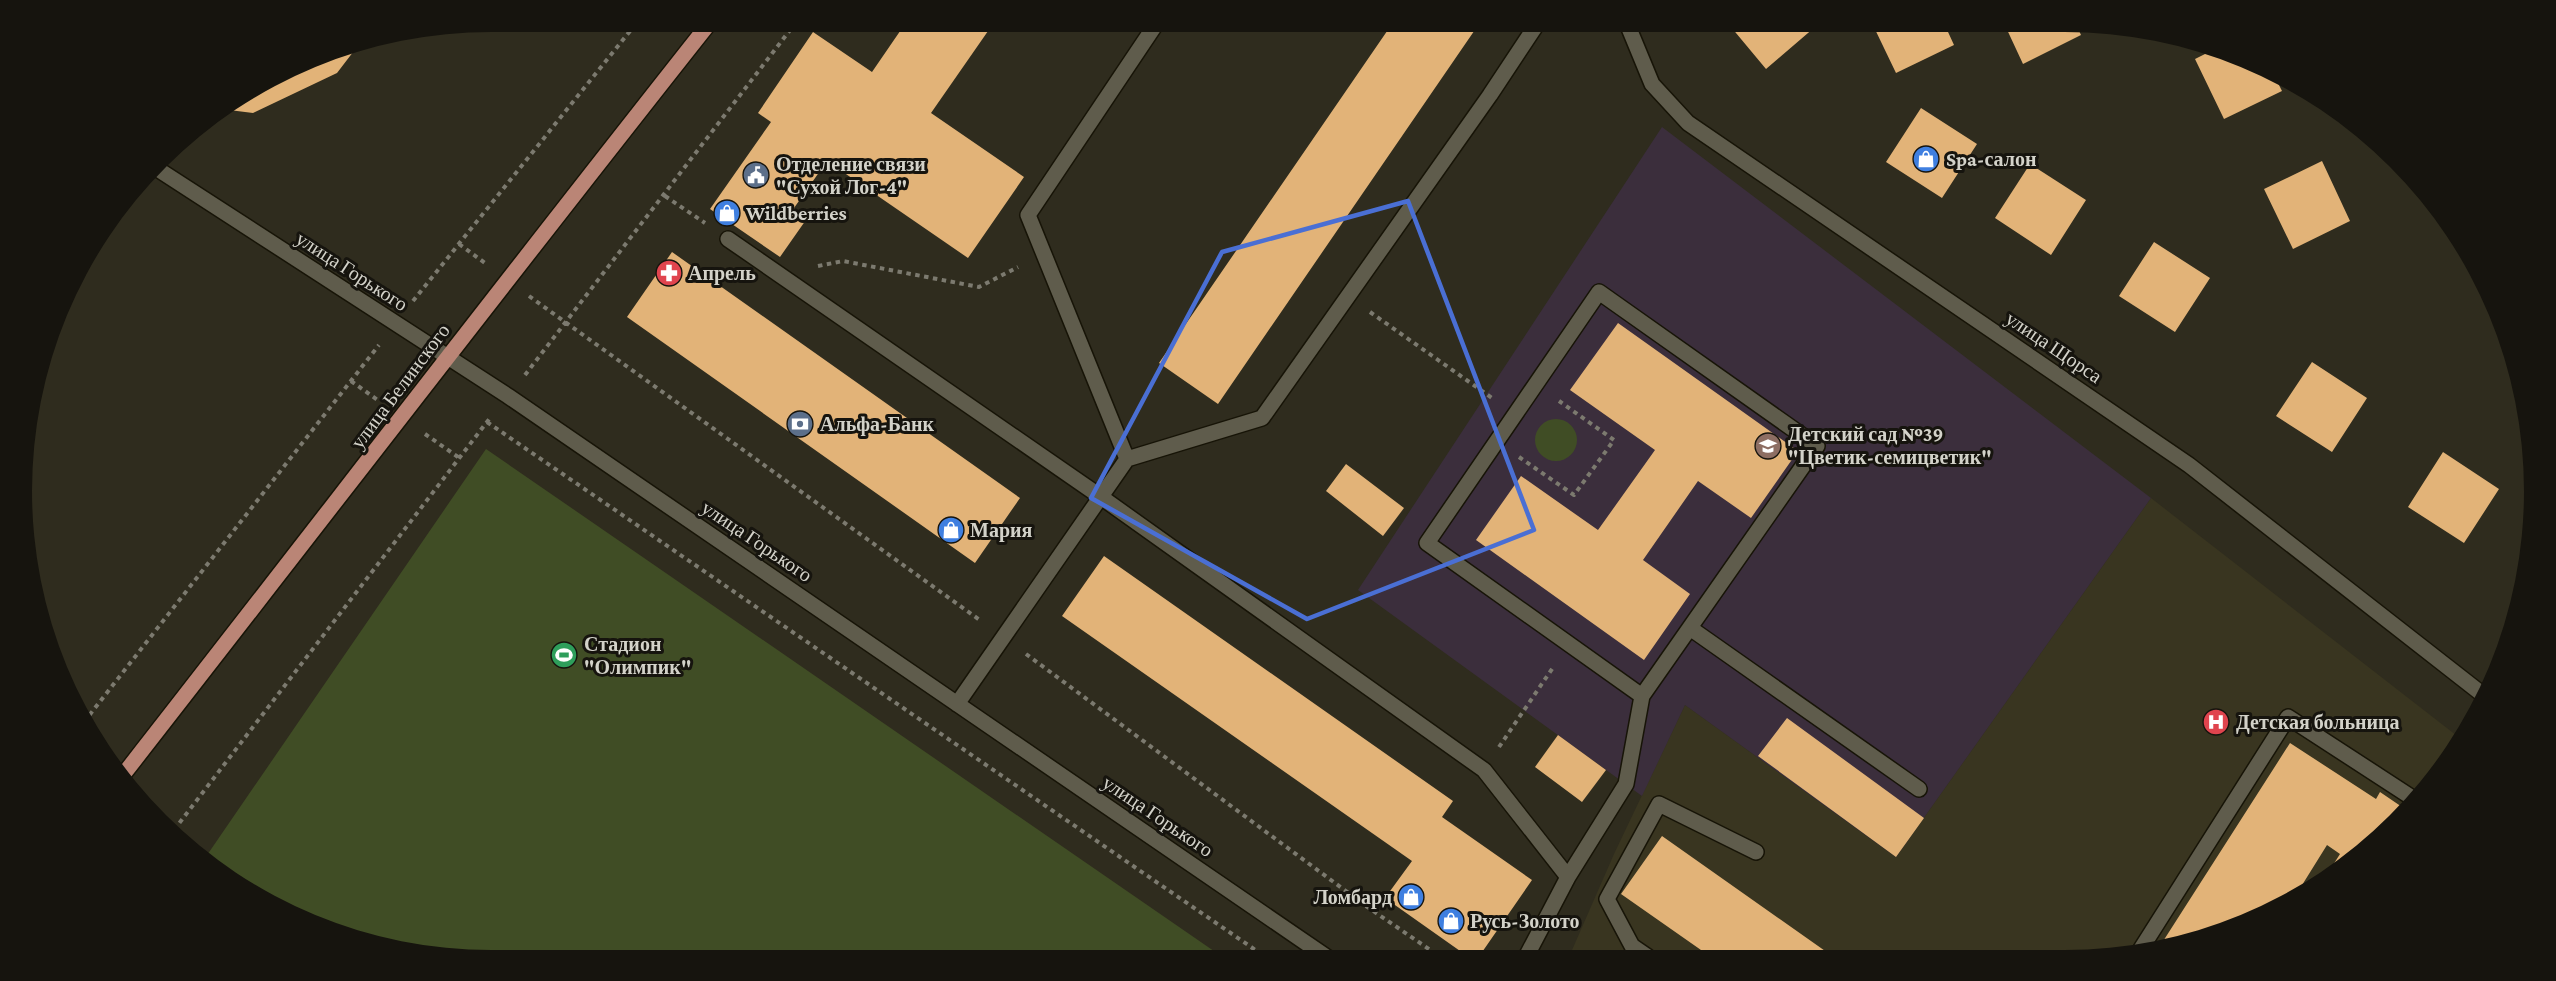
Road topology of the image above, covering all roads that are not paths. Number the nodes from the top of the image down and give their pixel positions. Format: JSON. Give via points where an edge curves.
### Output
{"nodes":[{"id":1,"x":702,"y":32,"type":"edge"},
{"id":2,"x":1151,"y":32,"type":"edge"},
{"id":3,"x":1532,"y":32,"type":"edge"},
{"id":4,"x":1631,"y":32,"type":"edge"},
{"id":5,"x":161,"y":171,"type":"edge"},
{"id":6,"x":728,"y":239,"type":"road end"},
{"id":7,"x":448,"y":358,"type":"junction"},
{"id":8,"x":1127,"y":459,"type":"junction"},
{"id":9,"x":1101,"y":497,"type":"junction"},
{"id":10,"x":1690,"y":628,"type":"junction"},
{"id":11,"x":2478,"y":691,"type":"edge"},
{"id":12,"x":1642,"y":696,"type":"junction"},
{"id":13,"x":957,"y":704,"type":"junction"},
{"id":14,"x":126,"y":771,"type":"edge"},
{"id":15,"x":1919,"y":789,"type":"dead end"},
{"id":16,"x":2409,"y":795,"type":"edge"},
{"id":17,"x":1756,"y":852,"type":"dead end"},
{"id":18,"x":1568,"y":877,"type":"junction"},
{"id":19,"x":2145,"y":943,"type":"edge"},
{"id":20,"x":1316,"y":950,"type":"edge"},
{"id":21,"x":1531,"y":950,"type":"edge"},
{"id":22,"x":1629,"y":950,"type":"edge"}],
"edges":[{"from":1,"to":7,"type":"main road","name":"улица Белинского"},
{"from":2,"to":8,"type":"street","via":[[1028,215]]},
{"from":3,"to":8,"type":"street","via":[[1262,418]]},
{"from":4,"to":11,"type":"street","name":"улица Щорса","via":[[1652,84],[1688,123],[2189,465]]},
{"from":5,"to":7,"type":"street","name":"улица Горького"},
{"from":6,"to":9,"type":"street"},
{"from":7,"to":13,"type":"street","name":"улица Горького"},
{"from":7,"to":14,"type":"main road","name":"улица Белинского"},
{"from":8,"to":9,"type":"street"},
{"from":9,"to":13,"type":"street"},
{"from":9,"to":18,"type":"street","via":[[1484,770]]},
{"from":10,"to":12,"type":"street"},
{"from":10,"to":12,"type":"street","via":[[1817,446],[1599,292],[1427,543]]},
{"from":10,"to":15,"type":"street"},
{"from":12,"to":18,"type":"street","via":[[1626,784]]},
{"from":13,"to":20,"type":"street","name":"улица Горького"},
{"from":16,"to":19,"type":"street","via":[[2288,717]]},
{"from":17,"to":22,"type":"street","via":[[1659,804],[1607,899]]},
{"from":18,"to":21,"type":"street"}]}
